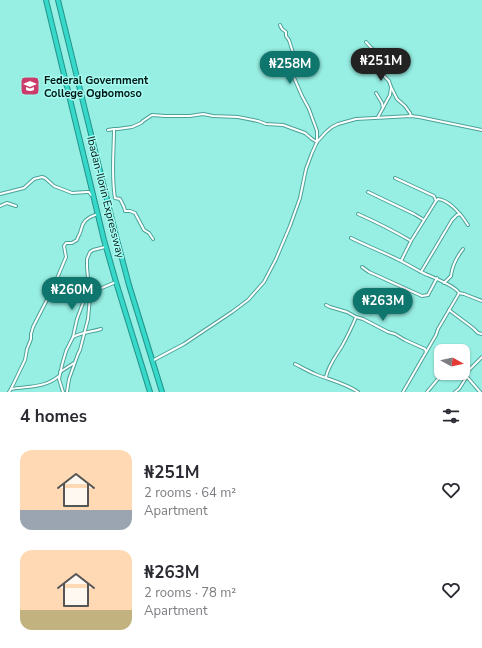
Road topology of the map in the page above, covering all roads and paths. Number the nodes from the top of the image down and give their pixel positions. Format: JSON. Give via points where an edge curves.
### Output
{"nodes":[{"id":1,"x":46,"y":0,"type":"edge"},
{"id":2,"x":58,"y":0,"type":"edge"},
{"id":3,"x":280,"y":25,"type":"dead end"},
{"id":4,"x":366,"y":42,"type":"dead end"},
{"id":5,"x":391,"y":87,"type":"junction"},
{"id":6,"x":376,"y":93,"type":"dead end"},
{"id":7,"x":382,"y":108,"type":"junction"},
{"id":8,"x":410,"y":116,"type":"junction"},
{"id":9,"x":378,"y":118,"type":"junction"},
{"id":10,"x":114,"y":129,"type":"junction"},
{"id":11,"x":108,"y":130,"type":"dead end"},
{"id":12,"x":482,"y":130,"type":"edge"},
{"id":13,"x":317,"y":142,"type":"junction"},
{"id":14,"x":395,"y":178,"type":"dead end"},
{"id":15,"x":368,"y":192,"type":"dead end"},
{"id":16,"x":0,"y":194,"type":"edge"},
{"id":17,"x":93,"y":195,"type":"junction"},
{"id":18,"x":436,"y":201,"type":"junction"},
{"id":19,"x":0,"y":206,"type":"edge"},
{"id":20,"x":16,"y":206,"type":"dead end"},
{"id":21,"x":98,"y":214,"type":"junction"},
{"id":22,"x":358,"y":214,"type":"dead end"},
{"id":23,"x":460,"y":214,"type":"junction"},
{"id":24,"x":424,"y":220,"type":"junction"},
{"id":25,"x":468,"y":225,"type":"dead end"},
{"id":26,"x":351,"y":238,"type":"dead end"},
{"id":27,"x":153,"y":239,"type":"dead end"},
{"id":28,"x":411,"y":241,"type":"junction"},
{"id":29,"x":106,"y":246,"type":"junction"},
{"id":30,"x":463,"y":249,"type":"dead end"},
{"id":31,"x":401,"y":261,"type":"junction"},
{"id":32,"x":362,"y":267,"type":"dead end"},
{"id":33,"x":422,"y":272,"type":"junction"},
{"id":34,"x":437,"y":278,"type":"junction"},
{"id":35,"x":116,"y":282,"type":"junction"},
{"id":36,"x":444,"y":283,"type":"junction"},
{"id":37,"x":459,"y":293,"type":"junction"},
{"id":38,"x":482,"y":301,"type":"edge"},
{"id":39,"x":326,"y":305,"type":"dead end"},
{"id":40,"x":449,"y":310,"type":"junction"},
{"id":41,"x":356,"y":317,"type":"junction"},
{"id":42,"x":100,"y":329,"type":"dead end"},
{"id":43,"x":85,"y":332,"type":"junction"},
{"id":44,"x":482,"y":334,"type":"edge"},
{"id":45,"x":74,"y":337,"type":"junction"},
{"id":46,"x":426,"y":352,"type":"junction"},
{"id":47,"x":482,"y":357,"type":"edge"},
{"id":48,"x":152,"y":361,"type":"junction"},
{"id":49,"x":75,"y":362,"type":"junction"},
{"id":50,"x":295,"y":364,"type":"dead end"},
{"id":51,"x":470,"y":369,"type":"edge"},
{"id":52,"x":60,"y":372,"type":"junction"},
{"id":53,"x":59,"y":376,"type":"junction"},
{"id":54,"x":326,"y":377,"type":"junction"},
{"id":55,"x":437,"y":380,"type":"edge"},
{"id":56,"x":465,"y":380,"type":"edge"},
{"id":57,"x":470,"y":380,"type":"edge"},
{"id":58,"x":12,"y":389,"type":"junction"},
{"id":59,"x":9,"y":392,"type":"edge"},
{"id":60,"x":63,"y":392,"type":"edge"},
{"id":61,"x":66,"y":392,"type":"edge"},
{"id":62,"x":150,"y":392,"type":"edge"},
{"id":63,"x":162,"y":392,"type":"edge"},
{"id":64,"x":358,"y":392,"type":"edge"},
{"id":65,"x":403,"y":392,"type":"edge"},
{"id":66,"x":427,"y":392,"type":"edge"},
{"id":67,"x":455,"y":392,"type":"edge"},
{"id":68,"x":480,"y":392,"type":"edge"}],
"edges":[{"from":1,"to":17,"type":"highway","name":"Ibadan-Ilorin Expressway"},
{"from":2,"to":48,"type":"highway","name":"Ibadan-Ilorin Expressway","via":[[116,236]]},
{"from":3,"to":13,"type":"street","via":[[286,32],[292,49],[295,61],[292,74],[309,109],[317,132]]},
{"from":4,"to":5,"type":"street","via":[[375,52],[377,63]]},
{"from":5,"to":7,"type":"street","via":[[390,95]]},
{"from":5,"to":8,"type":"street"},
{"from":6,"to":7,"type":"street"},
{"from":7,"to":9,"type":"street"},
{"from":8,"to":9,"type":"street"},
{"from":8,"to":12,"type":"street"},
{"from":9,"to":13,"type":"street","via":[[356,119],[338,124]]},
{"from":10,"to":11,"type":"street"},
{"from":10,"to":13,"type":"street","via":[[132,127],[152,115],[203,114],[283,125],[305,133]]},
{"from":10,"to":27,"type":"street","via":[[115,198],[120,199],[125,211],[135,213],[144,230],[150,233]]},
{"from":13,"to":48,"type":"street","via":[[306,169],[300,198],[290,226],[264,282],[248,300],[232,312],[184,344]]},
{"from":14,"to":18,"type":"street","via":[[434,196]]},
{"from":15,"to":24,"type":"street"},
{"from":16,"to":17,"type":"street","via":[[24,188],[34,179],[42,177],[54,186],[72,193],[89,192]]},
{"from":17,"to":21,"type":"highway","name":"Ibadan-Ilorin Expressway"},
{"from":18,"to":23,"type":"street","via":[[441,199]]},
{"from":18,"to":24,"type":"street"},
{"from":19,"to":20,"type":"street","via":[[8,203]]},
{"from":21,"to":29,"type":"highway","name":"Ibadan-Ilorin Expressway"},
{"from":21,"to":58,"type":"street","via":[[88,218],[84,223],[78,240],[64,246],[66,257],[31,334],[25,360]]},
{"from":22,"to":28,"type":"street"},
{"from":23,"to":25,"type":"street"},
{"from":23,"to":33,"type":"street","via":[[452,220]]},
{"from":24,"to":28,"type":"street"},
{"from":26,"to":31,"type":"street"},
{"from":28,"to":31,"type":"street"},
{"from":29,"to":35,"type":"highway","name":"Ibadan-Ilorin Expressway"},
{"from":29,"to":45,"type":"street","via":[[90,252],[87,259],[89,287],[77,319]]},
{"from":30,"to":36,"type":"street","via":[[452,268],[451,276]]},
{"from":31,"to":33,"type":"street"},
{"from":32,"to":34,"type":"street","via":[[422,296],[428,295]]},
{"from":33,"to":34,"type":"street"},
{"from":34,"to":36,"type":"street"},
{"from":35,"to":43,"type":"street","via":[[97,290],[90,297]]},
{"from":35,"to":62,"type":"highway","name":"Ibadan-Ilorin Expressway"},
{"from":36,"to":37,"type":"street","via":[[457,289]]},
{"from":37,"to":38,"type":"street"},
{"from":37,"to":40,"type":"street"},
{"from":39,"to":41,"type":"street"},
{"from":40,"to":44,"type":"street"},
{"from":40,"to":46,"type":"street"},
{"from":41,"to":46,"type":"street","via":[[425,349]]},
{"from":41,"to":54,"type":"street"},
{"from":42,"to":43,"type":"street"},
{"from":43,"to":45,"type":"street"},
{"from":43,"to":49,"type":"street"},
{"from":45,"to":52,"type":"street","via":[[66,351]]},
{"from":46,"to":65,"type":"street"},
{"from":47,"to":51,"type":"street"},
{"from":48,"to":63,"type":"highway","name":"Ibadan-Ilorin Expressway"},
{"from":49,"to":52,"type":"street"},
{"from":49,"to":61,"type":"street"},
{"from":50,"to":54,"type":"street"},
{"from":52,"to":53,"type":"street"},
{"from":53,"to":58,"type":"street","via":[[45,384]]},
{"from":53,"to":60,"type":"street"},
{"from":54,"to":64,"type":"street"},
{"from":55,"to":66,"type":"street"},
{"from":56,"to":67,"type":"street"},
{"from":57,"to":68,"type":"street"},
{"from":58,"to":59,"type":"street"}]}
